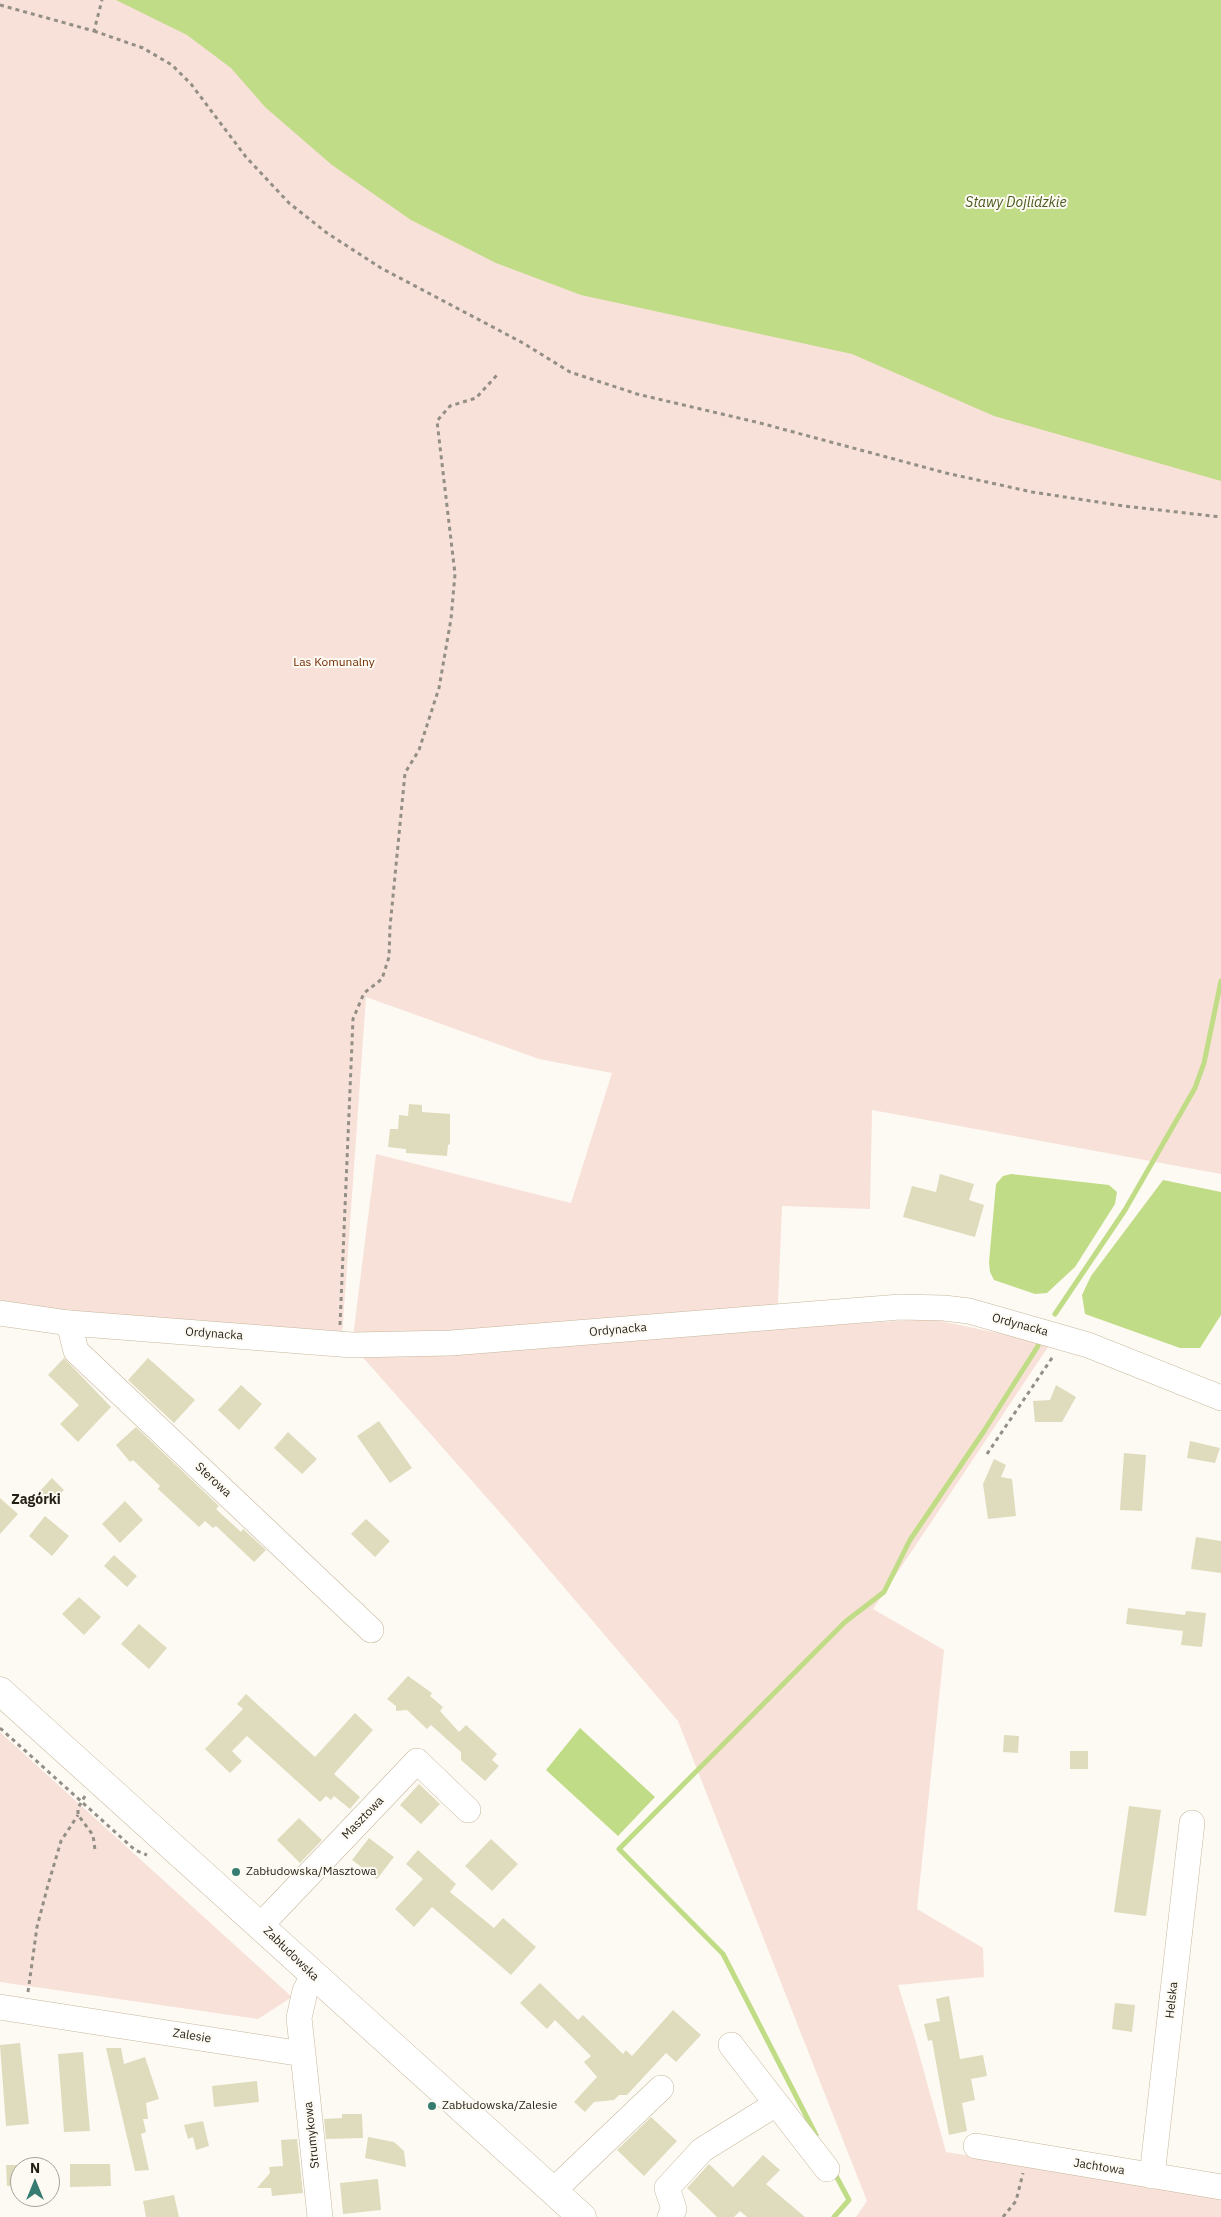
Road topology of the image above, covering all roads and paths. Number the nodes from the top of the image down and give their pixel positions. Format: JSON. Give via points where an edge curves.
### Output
{"nodes":[{"id":1,"x":102,"y":0,"type":"edge"},
{"id":2,"x":0,"y":5,"type":"edge"},
{"id":3,"x":94,"y":31,"type":"junction"},
{"id":4,"x":498,"y":375,"type":"dead end"},
{"id":5,"x":1221,"y":518,"type":"edge"},
{"id":6,"x":0,"y":1313,"type":"edge"},
{"id":7,"x":69,"y":1323,"type":"junction"},
{"id":8,"x":1065,"y":1338,"type":"junction"},
{"id":9,"x":340,"y":1344,"type":"junction"},
{"id":10,"x":1221,"y":1398,"type":"edge"},
{"id":11,"x":987,"y":1454,"type":"dead end"},
{"id":12,"x":371,"y":1630,"type":"dead end"},
{"id":13,"x":0,"y":1691,"type":"edge"},
{"id":14,"x":98,"y":1779,"type":"junction"},
{"id":15,"x":468,"y":1810,"type":"dead end"},
{"id":16,"x":78,"y":1815,"type":"junction"},
{"id":17,"x":1192,"y":1823,"type":"dead end"},
{"id":18,"x":96,"y":1850,"type":"dead end"},
{"id":19,"x":261,"y":1925,"type":"junction"},
{"id":20,"x":313,"y":1975,"type":"junction"},
{"id":21,"x":10,"y":2008,"type":"edge"},
{"id":22,"x":731,"y":2045,"type":"dead end"},
{"id":23,"x":303,"y":2054,"type":"junction"},
{"id":24,"x":661,"y":2088,"type":"dead end"},
{"id":25,"x":776,"y":2104,"type":"junction"},
{"id":26,"x":976,"y":2146,"type":"dead end"},
{"id":27,"x":1026,"y":2155,"type":"junction"},
{"id":28,"x":827,"y":2169,"type":"dead end"},
{"id":29,"x":1152,"y":2176,"type":"junction"},
{"id":30,"x":1221,"y":2188,"type":"edge"},
{"id":31,"x":553,"y":2191,"type":"junction"},
{"id":32,"x":320,"y":2217,"type":"edge"},
{"id":33,"x":582,"y":2217,"type":"edge"},
{"id":34,"x":670,"y":2217,"type":"edge"},
{"id":35,"x":1003,"y":2217,"type":"edge"}],
"edges":[{"from":1,"to":3,"type":"path"},
{"from":2,"to":3,"type":"path"},
{"from":3,"to":5,"type":"path","via":[[143,48],[172,66],[191,84],[246,157],[289,203],[327,233],[381,268],[523,343],[570,372],[636,394],[760,423],[946,473],[1032,492]]},
{"from":4,"to":9,"type":"path","via":[[476,398],[450,406],[437,421],[455,574],[451,619],[439,688],[419,750],[405,773],[389,957],[382,979],[364,993],[353,1019]]},
{"from":6,"to":7,"type":"street","name":"Ordynacka"},
{"from":7,"to":9,"type":"street","name":"Ordynacka"},
{"from":7,"to":12,"type":"street","name":"Sterowa","via":[[76,1351]]},
{"from":8,"to":9,"type":"street","name":"Ordynacka","via":[[969,1311],[923,1307],[451,1343]]},
{"from":8,"to":10,"type":"street","name":"Ordynacka","via":[[1111,1353]]},
{"from":8,"to":11,"type":"path"},
{"from":13,"to":14,"type":"highway","name":"Zabłudowska"},
{"from":14,"to":16,"type":"path","via":[[81,1801]]},
{"from":14,"to":19,"type":"highway","name":"Zabłudowska"},
{"from":15,"to":19,"type":"street","name":"Masztowa","via":[[417,1761]]},
{"from":16,"to":18,"type":"path","via":[[93,1835]]},
{"from":16,"to":21,"type":"path","via":[[61,1841],[48,1885],[37,1927],[28,1992]]},
{"from":17,"to":29,"type":"street","name":"Helska"},
{"from":19,"to":20,"type":"highway","name":"Zabłudowska"},
{"from":20,"to":23,"type":"street","via":[[299,2018]]},
{"from":20,"to":31,"type":"highway","name":"Zabłudowska"},
{"from":21,"to":23,"type":"street","name":"Zalesie"},
{"from":22,"to":25,"type":"street"},
{"from":23,"to":32,"type":"street","name":"Strumykowa"},
{"from":24,"to":31,"type":"street"},
{"from":25,"to":28,"type":"street"},
{"from":25,"to":34,"type":"street","via":[[696,2156],[667,2188],[674,2209]]},
{"from":26,"to":27,"type":"street","name":"Jachtowa"},
{"from":27,"to":29,"type":"street","name":"Jachtowa"},
{"from":27,"to":35,"type":"path","via":[[1016,2201]]},
{"from":29,"to":30,"type":"street","name":"Jachtowa"},
{"from":31,"to":33,"type":"highway","name":"Zabłudowska"}]}
